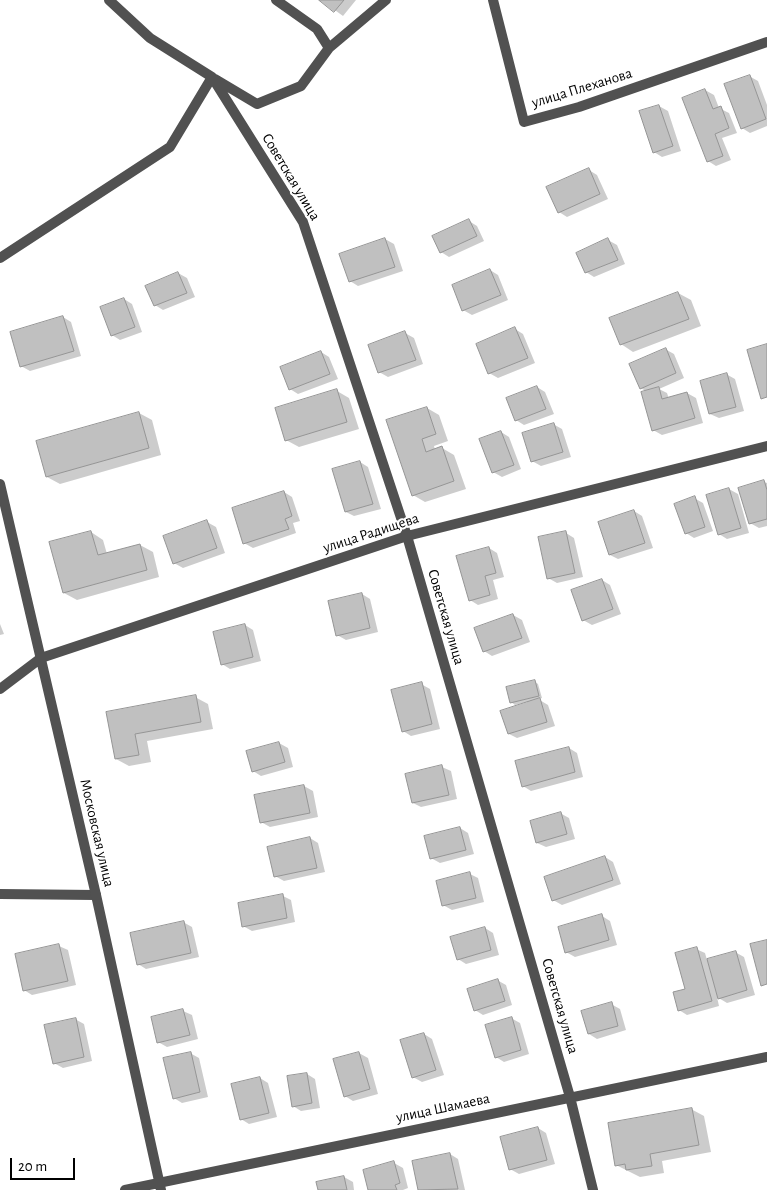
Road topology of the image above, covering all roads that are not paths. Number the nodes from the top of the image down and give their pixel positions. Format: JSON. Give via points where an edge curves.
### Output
{"nodes":[{"id":1,"x":109,"y":0,"type":"edge"},
{"id":2,"x":276,"y":0,"type":"edge"},
{"id":3,"x":386,"y":0,"type":"edge"},
{"id":4,"x":493,"y":0,"type":"edge"},
{"id":5,"x":767,"y":42,"type":"edge"},
{"id":6,"x":329,"y":48,"type":"junction"},
{"id":7,"x":212,"y":77,"type":"junction"},
{"id":8,"x":0,"y":258,"type":"edge"},
{"id":9,"x":767,"y":446,"type":"edge"},
{"id":10,"x":0,"y":484,"type":"edge"},
{"id":11,"x":407,"y":536,"type":"junction"},
{"id":12,"x":41,"y":658,"type":"junction"},
{"id":13,"x":0,"y":688,"type":"edge"},
{"id":14,"x":0,"y":894,"type":"edge"},
{"id":15,"x":96,"y":895,"type":"junction"},
{"id":16,"x":767,"y":1057,"type":"edge"},
{"id":17,"x":570,"y":1097,"type":"junction"},
{"id":18,"x":160,"y":1187,"type":"edge"},
{"id":19,"x":125,"y":1190,"type":"edge"},
{"id":20,"x":593,"y":1190,"type":"edge"}],
"edges":[{"from":1,"to":7,"type":"street","via":[[150,38]]},
{"from":2,"to":6,"type":"street","via":[[317,29]]},
{"from":3,"to":6,"type":"street"},
{"from":4,"to":5,"type":"street","name":"улица Плеханова","via":[[524,122],[579,107]]},
{"from":6,"to":7,"type":"street","via":[[300,86],[257,104]]},
{"from":7,"to":8,"type":"street","via":[[170,147]]},
{"from":7,"to":11,"type":"street","name":"Советская улица","via":[[303,222]]},
{"from":9,"to":11,"type":"street","name":"улица Радищева"},
{"from":10,"to":12,"type":"street","name":"Московская улица"},
{"from":11,"to":12,"type":"street","name":"улица Радищева"},
{"from":11,"to":17,"type":"street","name":"Советская улица"},
{"from":12,"to":13,"type":"street","name":"улица Радищева"},
{"from":12,"to":15,"type":"street","name":"Московская улица"},
{"from":14,"to":15,"type":"street"},
{"from":15,"to":18,"type":"street","name":"Московская улица"},
{"from":16,"to":17,"type":"street","name":"улица Шамаева"},
{"from":17,"to":18,"type":"street","name":"улица Шамаева"},
{"from":17,"to":20,"type":"street","name":"Советская улица"},
{"from":18,"to":19,"type":"street","name":"улица Шамаева"}]}
